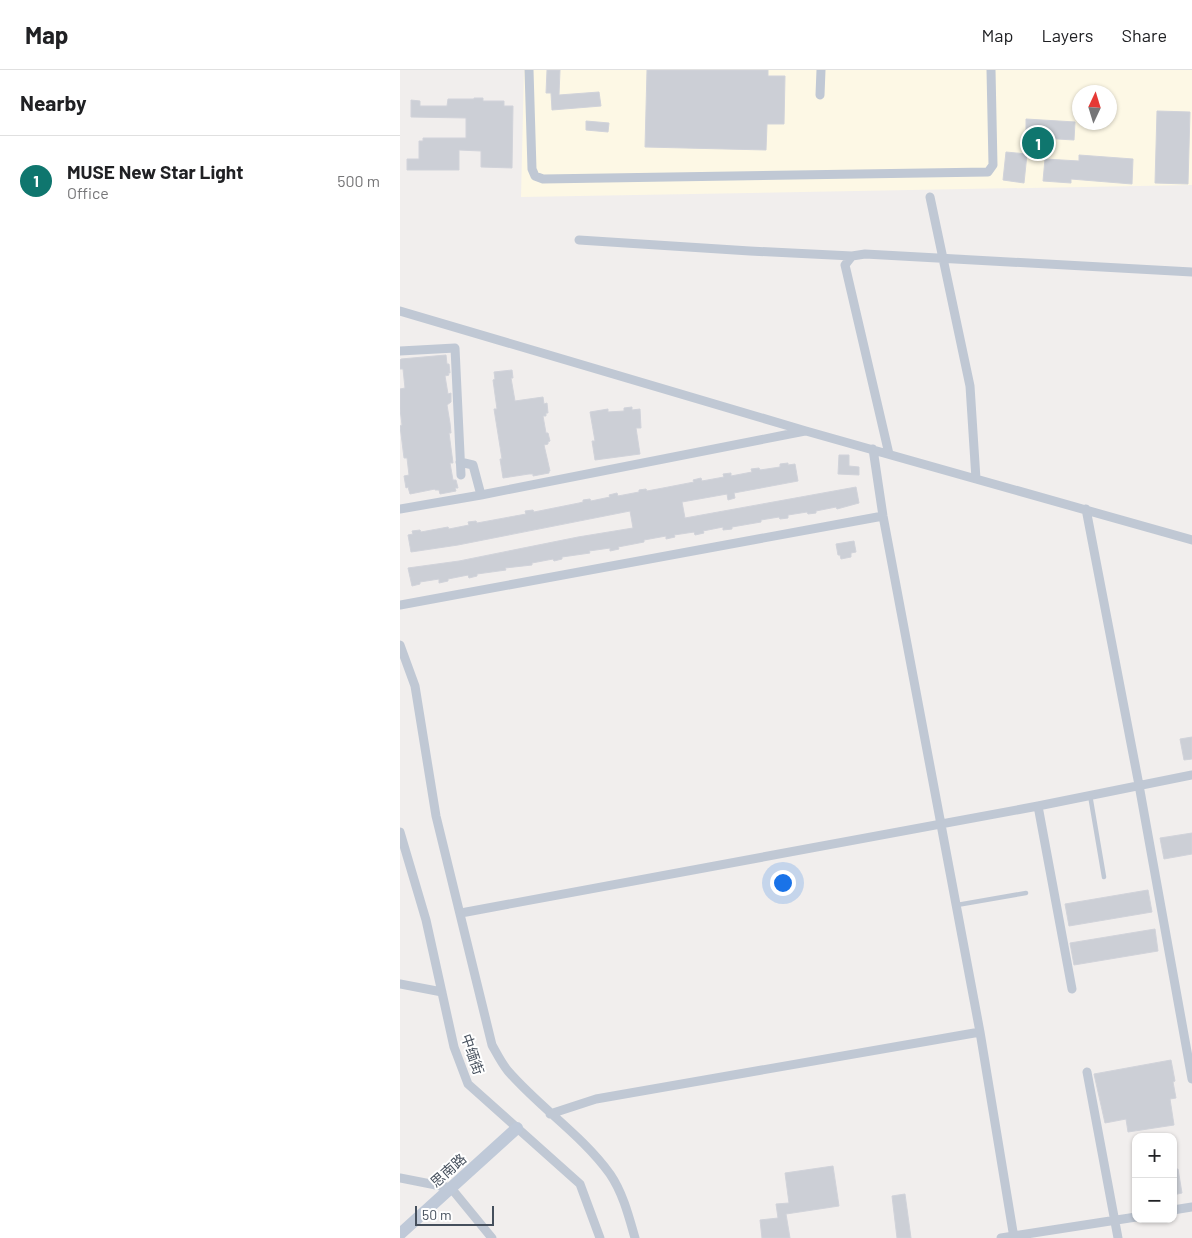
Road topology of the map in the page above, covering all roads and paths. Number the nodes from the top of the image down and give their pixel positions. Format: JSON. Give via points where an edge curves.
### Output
{"nodes":[{"id":1,"x":529,"y":70,"type":"edge"},
{"id":2,"x":820,"y":70,"type":"edge"},
{"id":3,"x":991,"y":70,"type":"edge"},
{"id":4,"x":820,"y":94,"type":"dead end"},
{"id":5,"x":930,"y":197,"type":"dead end"},
{"id":6,"x":578,"y":240,"type":"dead end"},
{"id":7,"x":852,"y":256,"type":"junction"},
{"id":8,"x":944,"y":258,"type":"junction"},
{"id":9,"x":1192,"y":272,"type":"edge"},
{"id":10,"x":400,"y":311,"type":"edge"},
{"id":11,"x":400,"y":351,"type":"edge"},
{"id":12,"x":806,"y":431,"type":"junction"},
{"id":13,"x":872,"y":449,"type":"junction"},
{"id":14,"x":889,"y":454,"type":"junction"},
{"id":15,"x":460,"y":462,"type":"junction"},
{"id":16,"x":461,"y":475,"type":"dead end"},
{"id":17,"x":976,"y":478,"type":"junction"},
{"id":18,"x":481,"y":495,"type":"junction"},
{"id":19,"x":400,"y":509,"type":"edge"},
{"id":20,"x":1086,"y":510,"type":"junction"},
{"id":21,"x":883,"y":516,"type":"junction"},
{"id":22,"x":1192,"y":540,"type":"edge"},
{"id":23,"x":400,"y":605,"type":"edge"},
{"id":24,"x":400,"y":645,"type":"edge"},
{"id":25,"x":1192,"y":775,"type":"edge"},
{"id":26,"x":1139,"y":785,"type":"junction"},
{"id":27,"x":1090,"y":795,"type":"junction"},
{"id":28,"x":1038,"y":806,"type":"junction"},
{"id":29,"x":942,"y":823,"type":"junction"},
{"id":30,"x":400,"y":832,"type":"edge"},
{"id":31,"x":1104,"y":877,"type":"dead end"},
{"id":32,"x":1026,"y":893,"type":"dead end"},
{"id":33,"x":956,"y":905,"type":"junction"},
{"id":34,"x":461,"y":913,"type":"junction"},
{"id":35,"x":400,"y":984,"type":"edge"},
{"id":36,"x":1072,"y":989,"type":"dead end"},
{"id":37,"x":442,"y":992,"type":"junction"},
{"id":38,"x":980,"y":1032,"type":"junction"},
{"id":39,"x":1086,"y":1072,"type":"dead end"},
{"id":40,"x":1192,"y":1079,"type":"edge"},
{"id":41,"x":550,"y":1114,"type":"junction"},
{"id":42,"x":517,"y":1128,"type":"junction"},
{"id":43,"x":400,"y":1178,"type":"edge"},
{"id":44,"x":451,"y":1188,"type":"junction"},
{"id":45,"x":1192,"y":1207,"type":"edge"},
{"id":46,"x":1177,"y":1209,"type":"edge"},
{"id":47,"x":1132,"y":1218,"type":"edge"},
{"id":48,"x":1115,"y":1221,"type":"junction"},
{"id":49,"x":400,"y":1234,"type":"edge"},
{"id":50,"x":1014,"y":1237,"type":"edge"},
{"id":51,"x":492,"y":1238,"type":"edge"},
{"id":52,"x":600,"y":1238,"type":"edge"},
{"id":53,"x":636,"y":1238,"type":"edge"},
{"id":54,"x":1001,"y":1238,"type":"edge"},
{"id":55,"x":1118,"y":1238,"type":"edge"}],
"edges":[{"from":1,"to":3,"type":"street","via":[[532,169],[535,176],[543,179],[988,172],[993,165]]},
{"from":2,"to":4,"type":"street"},
{"from":5,"to":8,"type":"street"},
{"from":6,"to":7,"type":"street"},
{"from":7,"to":8,"type":"street"},
{"from":7,"to":14,"type":"street","via":[[845,265]]},
{"from":8,"to":9,"type":"street"},
{"from":8,"to":17,"type":"street","via":[[970,386]]},
{"from":10,"to":12,"type":"street"},
{"from":11,"to":15,"type":"street","via":[[455,348]]},
{"from":12,"to":13,"type":"street"},
{"from":12,"to":18,"type":"street"},
{"from":13,"to":14,"type":"street"},
{"from":13,"to":21,"type":"street"},
{"from":14,"to":17,"type":"street"},
{"from":15,"to":16,"type":"street"},
{"from":15,"to":18,"type":"street","via":[[473,465]]},
{"from":17,"to":20,"type":"street"},
{"from":18,"to":19,"type":"street"},
{"from":20,"to":22,"type":"street"},
{"from":20,"to":26,"type":"street"},
{"from":21,"to":23,"type":"street"},
{"from":21,"to":29,"type":"street"},
{"from":24,"to":34,"type":"street","via":[[415,686],[436,816]]},
{"from":25,"to":26,"type":"street"},
{"from":26,"to":27,"type":"street"},
{"from":26,"to":40,"type":"street"},
{"from":27,"to":28,"type":"street"},
{"from":27,"to":31,"type":"lane"},
{"from":28,"to":29,"type":"street"},
{"from":28,"to":36,"type":"street"},
{"from":29,"to":33,"type":"street"},
{"from":29,"to":34,"type":"street"},
{"from":30,"to":37,"type":"street","name":"中缅街","via":[[426,920]]},
{"from":32,"to":33,"type":"lane"},
{"from":33,"to":38,"type":"street"},
{"from":34,"to":41,"type":"street","via":[[492,1045],[507,1070]]},
{"from":35,"to":37,"type":"street"},
{"from":37,"to":42,"type":"street","name":"中缅街","via":[[454,1047],[468,1084]]},
{"from":38,"to":41,"type":"street","via":[[596,1099]]},
{"from":38,"to":50,"type":"street"},
{"from":39,"to":48,"type":"street"},
{"from":41,"to":53,"type":"street","via":[[611,1175],[625,1202]]},
{"from":42,"to":44,"type":"street","name":"思南路"},
{"from":42,"to":52,"type":"street","name":"中缅街","via":[[580,1184]]},
{"from":43,"to":44,"type":"street"},
{"from":44,"to":49,"type":"street","name":"思南路"},
{"from":44,"to":51,"type":"street"},
{"from":45,"to":46,"type":"street"},
{"from":47,"to":48,"type":"street"},
{"from":48,"to":50,"type":"street"},
{"from":48,"to":55,"type":"street"},
{"from":50,"to":54,"type":"street"}]}
